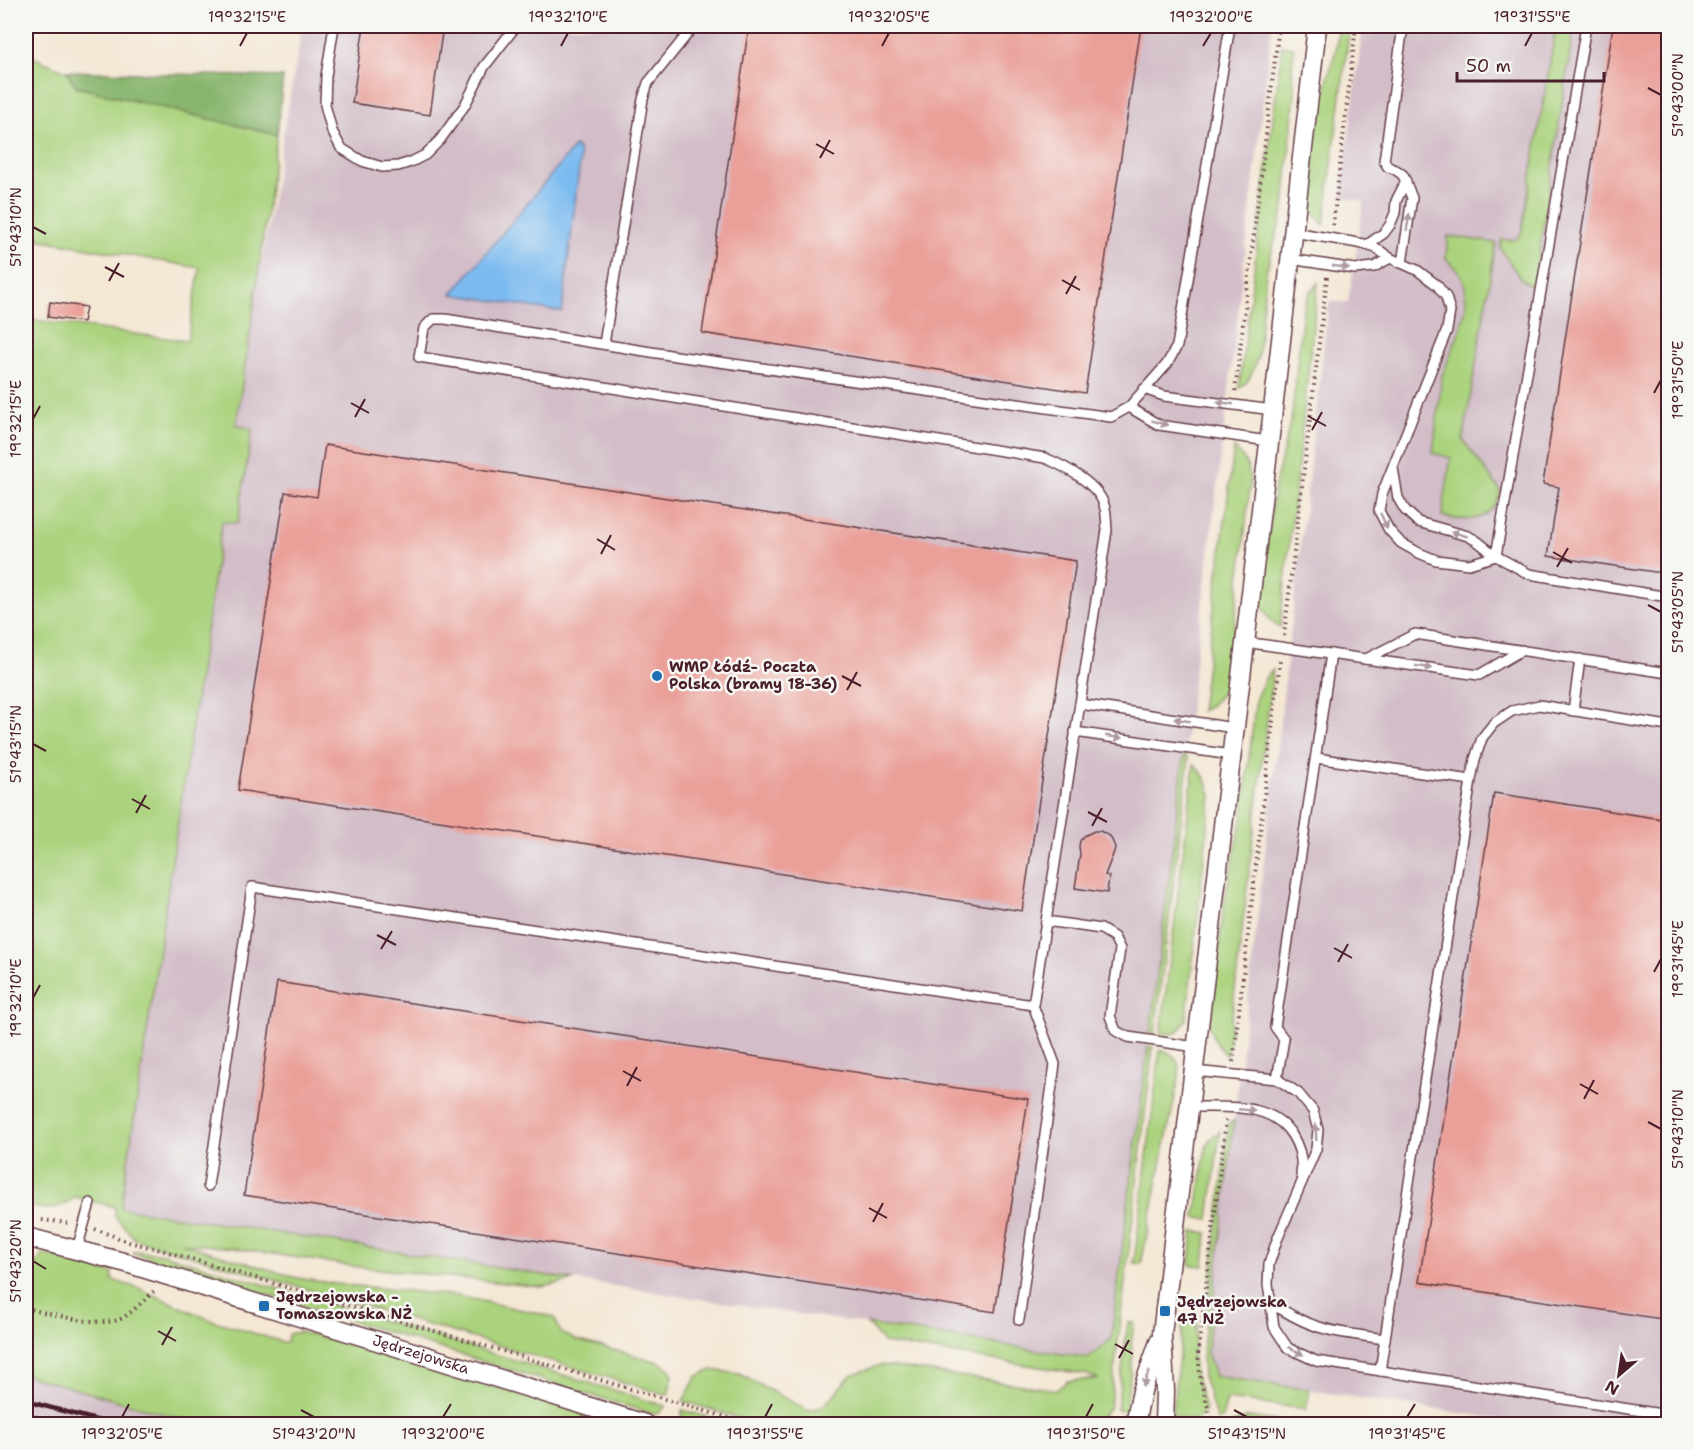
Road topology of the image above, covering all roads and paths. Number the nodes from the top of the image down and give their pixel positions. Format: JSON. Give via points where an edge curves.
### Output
{"nodes":[{"id":1,"x":334,"y":26,"type":"edge"},
{"id":2,"x":516,"y":26,"type":"edge"},
{"id":3,"x":694,"y":26,"type":"edge"},
{"id":4,"x":1230,"y":26,"type":"edge"},
{"id":5,"x":1279,"y":26,"type":"edge"},
{"id":6,"x":1317,"y":26,"type":"edge"},
{"id":7,"x":1356,"y":26,"type":"edge"},
{"id":8,"x":1403,"y":26,"type":"edge"},
{"id":9,"x":1586,"y":26,"type":"edge"},
{"id":10,"x":1406,"y":181,"type":"junction"},
{"id":11,"x":1293,"y":232,"type":"junction"},
{"id":12,"x":1331,"y":238,"type":"junction"},
{"id":13,"x":1368,"y":245,"type":"junction"},
{"id":14,"x":1390,"y":258,"type":"junction"},
{"id":15,"x":1290,"y":259,"type":"junction"},
{"id":16,"x":1402,"y":263,"type":"junction"},
{"id":17,"x":1328,"y":265,"type":"junction"},
{"id":18,"x":604,"y":344,"type":"junction"},
{"id":19,"x":1144,"y":389,"type":"junction"},
{"id":20,"x":1234,"y":405,"type":"junction"},
{"id":21,"x":1129,"y":407,"type":"junction"},
{"id":22,"x":1273,"y":410,"type":"junction"},
{"id":23,"x":1269,"y":441,"type":"junction"},
{"id":24,"x":1393,"y":465,"type":"junction"},
{"id":25,"x":1496,"y":556,"type":"junction"},
{"id":26,"x":1668,"y":597,"type":"edge"},
{"id":27,"x":1244,"y":642,"type":"junction"},
{"id":28,"x":1282,"y":647,"type":"junction"},
{"id":29,"x":1522,"y":650,"type":"junction"},
{"id":30,"x":1331,"y":654,"type":"junction"},
{"id":31,"x":1366,"y":659,"type":"junction"},
{"id":32,"x":1580,"y":659,"type":"junction"},
{"id":33,"x":1668,"y":673,"type":"edge"},
{"id":34,"x":1080,"y":704,"type":"junction"},
{"id":35,"x":1573,"y":711,"type":"junction"},
{"id":36,"x":1668,"y":726,"type":"edge"},
{"id":37,"x":1234,"y":728,"type":"junction"},
{"id":38,"x":1075,"y":732,"type":"junction"},
{"id":39,"x":1231,"y":755,"type":"junction"},
{"id":40,"x":1316,"y":758,"type":"junction"},
{"id":41,"x":1471,"y":780,"type":"junction"},
{"id":42,"x":1046,"y":921,"type":"junction"},
{"id":43,"x":1033,"y":1005,"type":"junction"},
{"id":44,"x":1196,"y":1047,"type":"junction"},
{"id":45,"x":1193,"y":1071,"type":"junction"},
{"id":46,"x":1231,"y":1074,"type":"junction"},
{"id":47,"x":1277,"y":1079,"type":"junction"},
{"id":48,"x":1189,"y":1107,"type":"junction"},
{"id":49,"x":1227,"y":1108,"type":"junction"},
{"id":50,"x":208,"y":1186,"type":"dead end"},
{"id":51,"x":1299,"y":1186,"type":"junction"},
{"id":52,"x":90,"y":1203,"type":"dead end"},
{"id":53,"x":26,"y":1237,"type":"edge"},
{"id":54,"x":129,"y":1242,"type":"dead end"},
{"id":55,"x":77,"y":1249,"type":"junction"},
{"id":56,"x":154,"y":1291,"type":"dead end"},
{"id":57,"x":1270,"y":1303,"type":"junction"},
{"id":58,"x":26,"y":1308,"type":"edge"},
{"id":59,"x":1019,"y":1320,"type":"dead end"},
{"id":60,"x":1162,"y":1334,"type":"junction"},
{"id":61,"x":1385,"y":1339,"type":"junction"},
{"id":62,"x":1380,"y":1371,"type":"junction"},
{"id":63,"x":1668,"y":1415,"type":"edge"},
{"id":64,"x":645,"y":1425,"type":"edge"},
{"id":65,"x":749,"y":1425,"type":"edge"},
{"id":66,"x":1135,"y":1425,"type":"edge"},
{"id":67,"x":1164,"y":1425,"type":"edge"},
{"id":68,"x":1213,"y":1425,"type":"edge"}],
"edges":[{"from":1,"to":2,"type":"lane","via":[[325,105],[332,131],[341,148],[382,167],[411,162],[440,140],[465,105],[484,67]]},
{"from":3,"to":18,"type":"lane","via":[[648,83],[643,99]]},
{"from":4,"to":19,"type":"lane","via":[[1177,346],[1167,364]]},
{"from":5,"to":20,"type":"path"},
{"from":6,"to":11,"type":"street"},
{"from":7,"to":12,"type":"path"},
{"from":8,"to":10,"type":"lane","via":[[1384,161]]},
{"from":9,"to":25,"type":"lane"},
{"from":10,"to":13,"type":"lane","via":[[1390,225]]},
{"from":16,"to":10,"type":"lane","one_way":true,"via":[[1412,198]]},
{"from":11,"to":12,"type":"lane"},
{"from":11,"to":15,"type":"street"},
{"from":12,"to":13,"type":"lane"},
{"from":13,"to":14,"type":"lane"},
{"from":14,"to":16,"type":"lane"},
{"from":17,"to":14,"type":"lane","one_way":true,"via":[[1374,267]]},
{"from":15,"to":17,"type":"lane"},
{"from":15,"to":22,"type":"street"},
{"from":16,"to":24,"type":"lane","via":[[1437,285],[1450,311],[1447,330]]},
{"from":17,"to":28,"type":"path"},
{"from":18,"to":21,"type":"lane","via":[[1111,417]]},
{"from":18,"to":34,"type":"lane","via":[[445,319],[433,320],[424,328],[419,357],[1045,458],[1068,468],[1091,486],[1104,504],[1107,530]]},
{"from":20,"to":19,"type":"lane","one_way":true,"via":[[1164,396]]},
{"from":19,"to":21,"type":"lane"},
{"from":20,"to":22,"type":"lane"},
{"from":21,"to":23,"type":"lane","one_way":true,"via":[[1159,425]]},
{"from":22,"to":23,"type":"street"},
{"from":23,"to":27,"type":"street"},
{"from":25,"to":24,"type":"lane","one_way":true,"via":[[1468,536],[1418,522],[1398,498]]},
{"from":24,"to":25,"type":"lane","one_way":true,"via":[[1379,511],[1401,543],[1437,560],[1469,564]]},
{"from":25,"to":26,"type":"lane","via":[[1529,574]]},
{"from":27,"to":28,"type":"lane"},
{"from":27,"to":37,"type":"street"},
{"from":28,"to":30,"type":"lane"},
{"from":28,"to":46,"type":"path"},
{"from":29,"to":31,"type":"lane","via":[[1415,634]]},
{"from":31,"to":29,"type":"lane","one_way":true,"via":[[1479,675]]},
{"from":29,"to":32,"type":"lane"},
{"from":30,"to":31,"type":"lane"},
{"from":30,"to":40,"type":"lane"},
{"from":32,"to":33,"type":"lane"},
{"from":32,"to":35,"type":"lane"},
{"from":37,"to":34,"type":"lane","one_way":true},
{"from":34,"to":38,"type":"lane"},
{"from":35,"to":36,"type":"lane"},
{"from":35,"to":41,"type":"lane","via":[[1539,705],[1512,711],[1494,723],[1482,738]]},
{"from":37,"to":39,"type":"street"},
{"from":38,"to":39,"type":"lane","one_way":true},
{"from":38,"to":42,"type":"lane"},
{"from":39,"to":44,"type":"street"},
{"from":40,"to":41,"type":"lane"},
{"from":40,"to":47,"type":"lane","via":[[1275,1027],[1284,1039]]},
{"from":41,"to":61,"type":"lane"},
{"from":42,"to":43,"type":"lane"},
{"from":42,"to":44,"type":"lane","via":[[1101,930],[1114,937],[1120,949],[1110,1016],[1116,1030],[1128,1037]]},
{"from":43,"to":50,"type":"lane","via":[[252,887]]},
{"from":43,"to":59,"type":"lane","via":[[1055,1064]]},
{"from":44,"to":45,"type":"street"},
{"from":45,"to":46,"type":"lane"},
{"from":45,"to":48,"type":"street"},
{"from":46,"to":47,"type":"lane"},
{"from":51,"to":47,"type":"lane","one_way":true,"via":[[1316,1149],[1318,1130],[1313,1112],[1298,1093]]},
{"from":48,"to":49,"type":"lane"},
{"from":48,"to":60,"type":"street"},
{"from":49,"to":51,"type":"lane","one_way":true,"via":[[1255,1109],[1288,1128],[1299,1147]]},
{"from":49,"to":68,"type":"path","via":[[1198,1354],[1201,1383]]},
{"from":51,"to":57,"type":"lane","via":[[1269,1264]]},
{"from":52,"to":55,"type":"lane"},
{"from":53,"to":55,"type":"street","name":"Jędrzejowska"},
{"from":54,"to":65,"type":"path"},
{"from":55,"to":64,"type":"street","name":"Jędrzejowska"},
{"from":56,"to":58,"type":"path","via":[[120,1320],[108,1322],[64,1318]]},
{"from":57,"to":61,"type":"lane","via":[[1314,1326]]},
{"from":57,"to":62,"type":"lane","one_way":true,"via":[[1274,1326],[1288,1348],[1316,1361]]},
{"from":60,"to":66,"type":"street","one_way":true,"via":[[1142,1390]]},
{"from":60,"to":67,"type":"street"},
{"from":61,"to":62,"type":"lane"},
{"from":62,"to":63,"type":"lane"}]}
